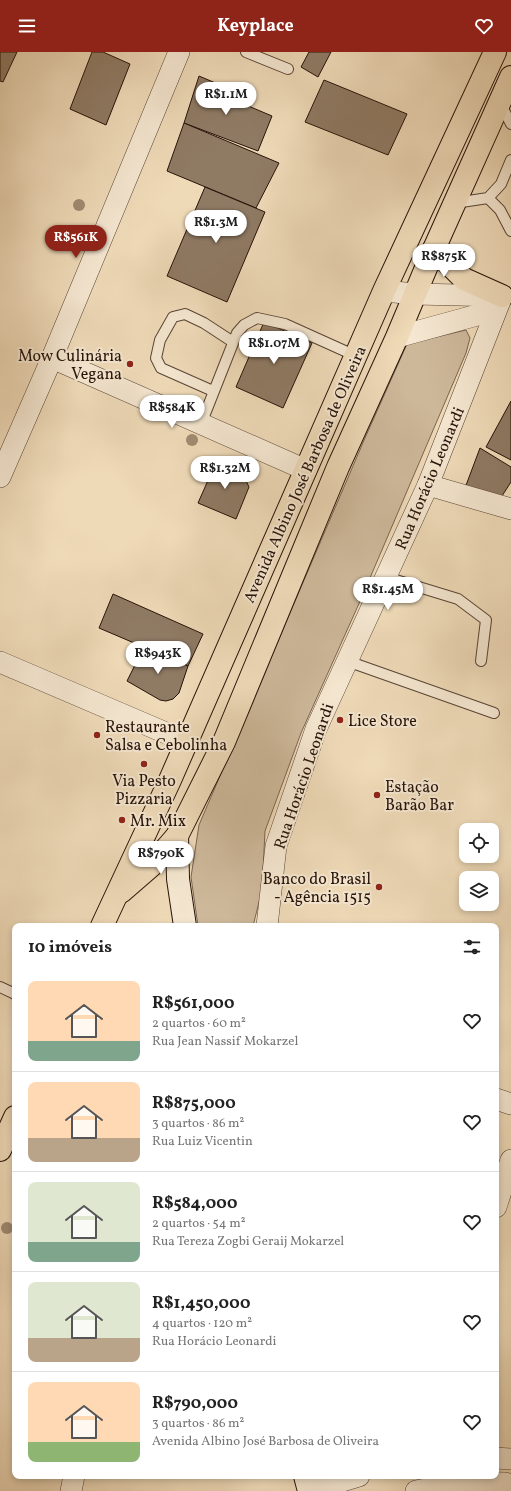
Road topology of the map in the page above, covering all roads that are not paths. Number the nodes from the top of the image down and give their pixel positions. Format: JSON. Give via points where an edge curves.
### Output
{"nodes":[{"id":1,"x":179,"y":52,"type":"edge"},
{"id":2,"x":246,"y":52,"type":"edge"},
{"id":3,"x":495,"y":52,"type":"edge"},
{"id":4,"x":288,"y":69,"type":"dead end"},
{"id":5,"x":511,"y":77,"type":"edge"},
{"id":6,"x":500,"y":103,"type":"junction"},
{"id":7,"x":511,"y":124,"type":"edge"},
{"id":8,"x":511,"y":160,"type":"edge"},
{"id":9,"x":488,"y":198,"type":"junction"},
{"id":10,"x":455,"y":203,"type":"junction"},
{"id":11,"x":511,"y":230,"type":"edge"},
{"id":12,"x":434,"y":249,"type":"junction"},
{"id":13,"x":384,"y":291,"type":"junction"},
{"id":14,"x":415,"y":294,"type":"junction"},
{"id":15,"x":507,"y":295,"type":"edge"},
{"id":16,"x":397,"y":337,"type":"junction"},
{"id":17,"x":233,"y":342,"type":"junction"},
{"id":18,"x":356,"y":356,"type":"junction"},
{"id":19,"x":52,"y":358,"type":"junction"},
{"id":20,"x":214,"y":391,"type":"junction"},
{"id":21,"x":201,"y":424,"type":"junction"},
{"id":22,"x":306,"y":470,"type":"junction"},
{"id":23,"x":0,"y":477,"type":"edge"},
{"id":24,"x":428,"y":485,"type":"junction"},
{"id":25,"x":511,"y":509,"type":"edge"},
{"id":26,"x":386,"y":577,"type":"junction"},
{"id":27,"x":347,"y":661,"type":"junction"},
{"id":28,"x":482,"y":661,"type":"dead end"},
{"id":29,"x":0,"y":662,"type":"edge"},
{"id":30,"x":494,"y":713,"type":"dead end"},
{"id":31,"x":187,"y":742,"type":"junction"},
{"id":32,"x":170,"y":780,"type":"junction"},
{"id":33,"x":177,"y":836,"type":"junction"},
{"id":34,"x":116,"y":896,"type":"junction"},
{"id":35,"x":103,"y":923,"type":"edge"},
{"id":36,"x":185,"y":923,"type":"edge"},
{"id":37,"x":267,"y":923,"type":"edge"},
{"id":38,"x":0,"y":987,"type":"edge"},
{"id":39,"x":12,"y":993,"type":"edge"},
{"id":40,"x":499,"y":1100,"type":"edge"},
{"id":41,"x":511,"y":1104,"type":"edge"},
{"id":42,"x":12,"y":1124,"type":"edge"},
{"id":43,"x":0,"y":1150,"type":"edge"},
{"id":44,"x":511,"y":1160,"type":"edge"},
{"id":45,"x":499,"y":1198,"type":"edge"},
{"id":46,"x":499,"y":1458,"type":"edge"},
{"id":47,"x":511,"y":1459,"type":"edge"},
{"id":48,"x":73,"y":1479,"type":"edge"},
{"id":49,"x":306,"y":1479,"type":"edge"},
{"id":50,"x":349,"y":1479,"type":"edge"},
{"id":51,"x":511,"y":1485,"type":"edge"},
{"id":52,"x":417,"y":1486,"type":"edge"},
{"id":53,"x":71,"y":1491,"type":"edge"},
{"id":54,"x":309,"y":1491,"type":"edge"}],
"edges":[{"from":1,"to":19,"type":"street"},
{"from":2,"to":4,"type":"lane"},
{"from":3,"to":13,"type":"main road","name":"Avenida Albino José Barbosa de Oliveira"},
{"from":5,"to":6,"type":"main road","name":"Avenida Albino José Barbosa de Oliveira"},
{"from":6,"to":7,"type":"lane"},
{"from":6,"to":10,"type":"main road","name":"Avenida Albino José Barbosa de Oliveira"},
{"from":8,"to":9,"type":"lane","via":[[501,184]]},
{"from":9,"to":10,"type":"lane"},
{"from":9,"to":11,"type":"lane","via":[[500,210]]},
{"from":10,"to":12,"type":"main road","name":"Avenida Albino José Barbosa de Oliveira"},
{"from":12,"to":14,"type":"main road","name":"Avenida Albino José Barbosa de Oliveira"},
{"from":12,"to":15,"type":"main road","via":[[464,279]]},
{"from":13,"to":14,"type":"street"},
{"from":13,"to":18,"type":"main road","name":"Avenida Albino José Barbosa de Oliveira"},
{"from":14,"to":15,"type":"street"},
{"from":14,"to":16,"type":"main road","name":"Avenida Albino José Barbosa de Oliveira"},
{"from":15,"to":16,"type":"street","via":[[481,314]]},
{"from":15,"to":24,"type":"street","name":"Rua Horácio Leonardi"},
{"from":16,"to":33,"type":"main road","name":"Avenida Albino José Barbosa de Oliveira","via":[[338,467],[224,742]]},
{"from":17,"to":18,"type":"lane","via":[[244,325],[257,318],[285,324]]},
{"from":17,"to":20,"type":"lane"},
{"from":17,"to":20,"type":"lane","via":[[185,314],[173,317],[160,340],[156,358],[161,368]]},
{"from":18,"to":22,"type":"main road","name":"Avenida Albino José Barbosa de Oliveira"},
{"from":19,"to":21,"type":"street"},
{"from":19,"to":23,"type":"street"},
{"from":20,"to":21,"type":"lane"},
{"from":21,"to":22,"type":"street"},
{"from":22,"to":31,"type":"main road","name":"Avenida Albino José Barbosa de Oliveira"},
{"from":24,"to":25,"type":"street"},
{"from":24,"to":26,"type":"street","name":"Rua Horácio Leonardi"},
{"from":26,"to":27,"type":"street","name":"Rua Horácio Leonardi"},
{"from":26,"to":28,"type":"lane","via":[[458,599],[486,620]]},
{"from":27,"to":30,"type":"lane"},
{"from":27,"to":37,"type":"street","name":"Rua Horácio Leonardi","via":[[316,729],[276,846]]},
{"from":29,"to":31,"type":"street"},
{"from":31,"to":32,"type":"main road","name":"Avenida Albino José Barbosa de Oliveira"},
{"from":32,"to":33,"type":"main road"},
{"from":32,"to":34,"type":"main road","name":"Avenida Albino José Barbosa de Oliveira"},
{"from":33,"to":34,"type":"main road","name":"Avenida Albino José Barbosa de Oliveira","via":[[151,866]]},
{"from":33,"to":36,"type":"main road","via":[[178,879]]},
{"from":34,"to":35,"type":"main road","name":"Avenida Albino José Barbosa de Oliveira"},
{"from":38,"to":39,"type":"lane"},
{"from":40,"to":41,"type":"street"},
{"from":42,"to":43,"type":"main road"},
{"from":44,"to":45,"type":"street"},
{"from":46,"to":47,"type":"street"},
{"from":48,"to":53,"type":"street"},
{"from":49,"to":54,"type":"main road"},
{"from":50,"to":54,"type":"street"},
{"from":51,"to":52,"type":"street","via":[[460,1482]]}]}
